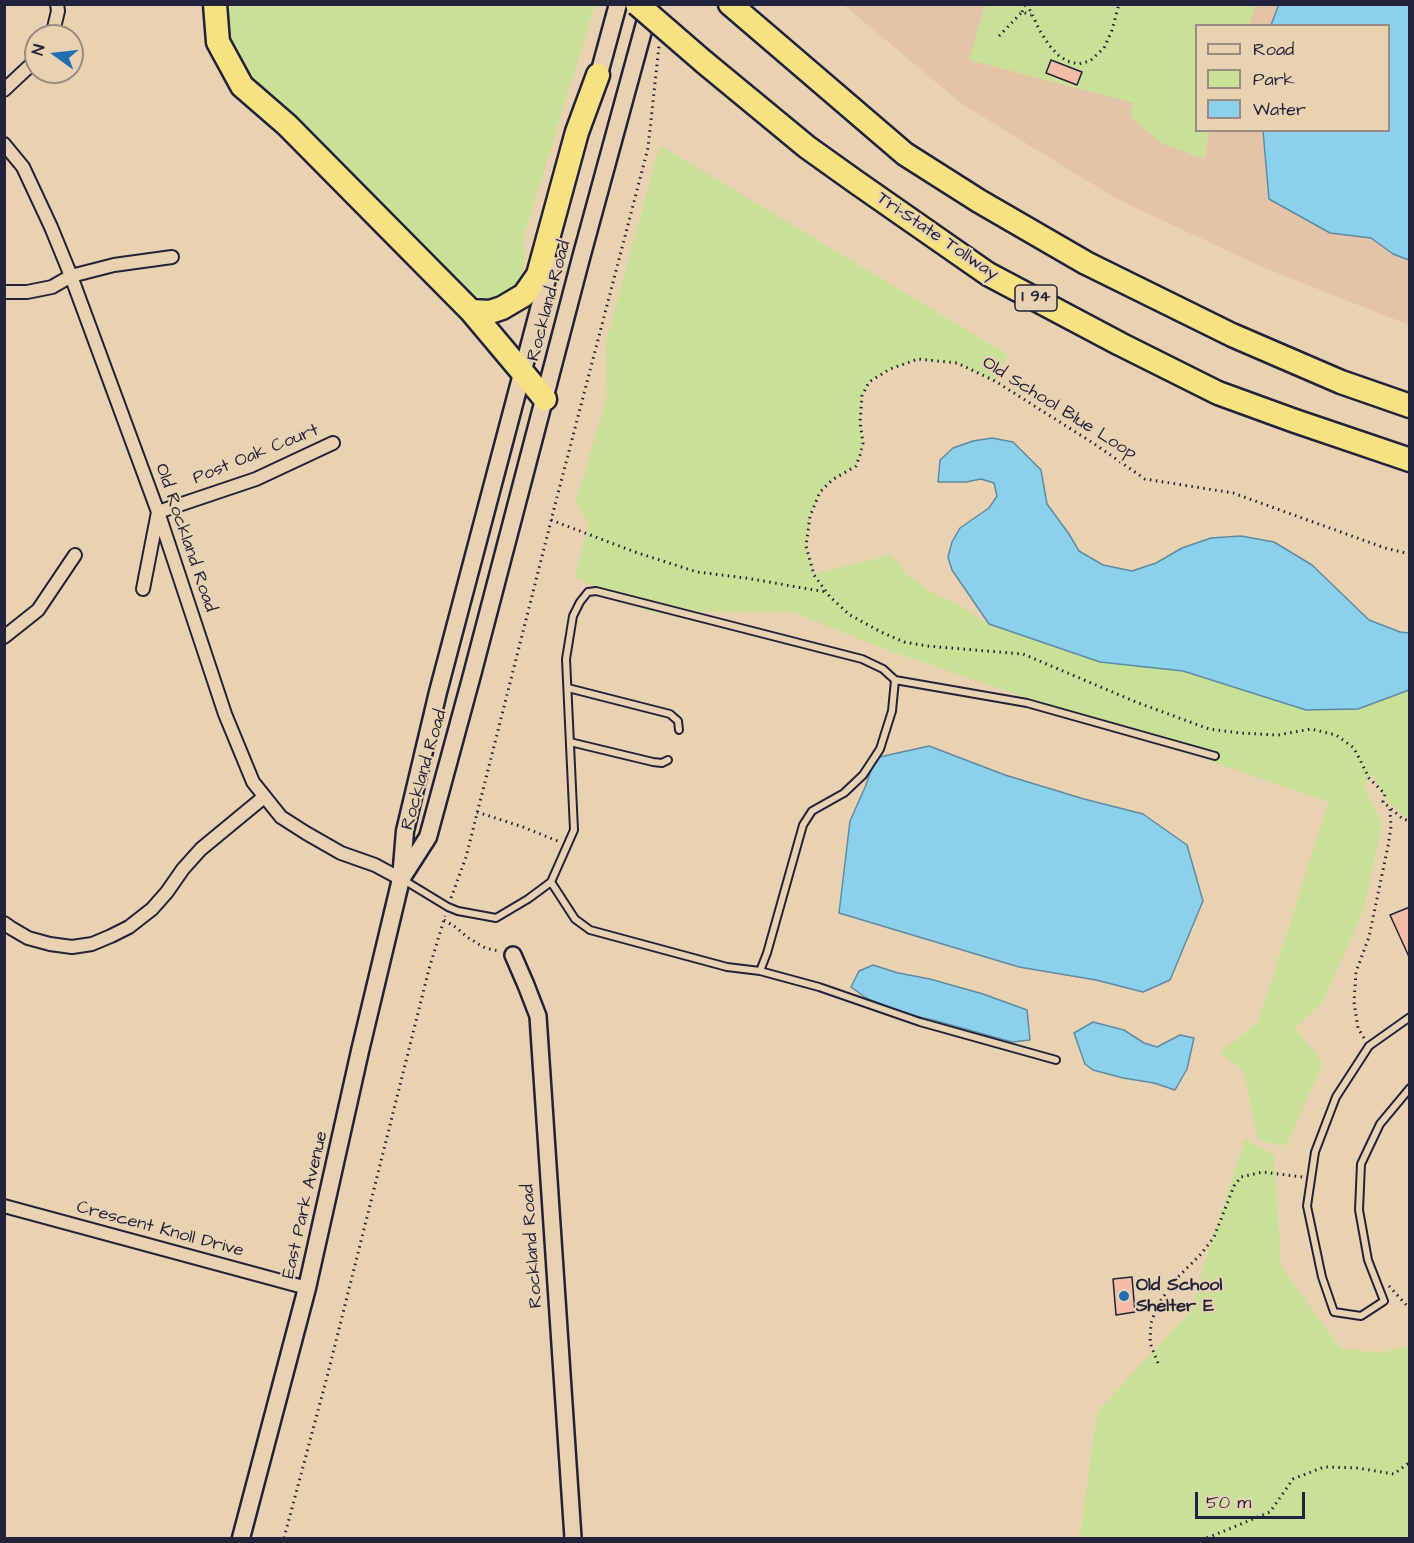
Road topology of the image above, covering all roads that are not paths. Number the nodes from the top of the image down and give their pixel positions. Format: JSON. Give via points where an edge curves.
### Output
{"nodes":[{"id":1,"x":57,"y":4,"type":"edge"},
{"id":2,"x":215,"y":4,"type":"edge"},
{"id":3,"x":618,"y":4,"type":"edge"},
{"id":4,"x":637,"y":4,"type":"edge"},
{"id":5,"x":651,"y":4,"type":"edge"},
{"id":6,"x":730,"y":4,"type":"edge"},
{"id":7,"x":55,"y":24,"type":"edge"},
{"id":8,"x":24,"y":71,"type":"edge"},
{"id":9,"x":598,"y":75,"type":"junction"},
{"id":10,"x":4,"y":90,"type":"edge"},
{"id":11,"x":4,"y":144,"type":"edge"},
{"id":12,"x":172,"y":257,"type":"dead end"},
{"id":13,"x":71,"y":276,"type":"junction"},
{"id":14,"x":4,"y":292,"type":"edge"},
{"id":15,"x":471,"y":310,"type":"junction"},
{"id":16,"x":522,"y":372,"type":"junction"},
{"id":17,"x":545,"y":399,"type":"junction"},
{"id":18,"x":1410,"y":406,"type":"edge"},
{"id":19,"x":333,"y":443,"type":"dead end"},
{"id":20,"x":1410,"y":460,"type":"edge"},
{"id":21,"x":158,"y":512,"type":"junction"},
{"id":22,"x":75,"y":555,"type":"dead end"},
{"id":23,"x":143,"y":590,"type":"dead end"},
{"id":24,"x":4,"y":637,"type":"edge"},
{"id":25,"x":895,"y":680,"type":"junction"},
{"id":26,"x":568,"y":688,"type":"junction"},
{"id":27,"x":679,"y":730,"type":"dead end"},
{"id":28,"x":570,"y":742,"type":"junction"},
{"id":29,"x":1215,"y":756,"type":"dead end"},
{"id":30,"x":668,"y":760,"type":"dead end"},
{"id":31,"x":264,"y":797,"type":"junction"},
{"id":32,"x":401,"y":879,"type":"junction"},
{"id":33,"x":551,"y":882,"type":"junction"},
{"id":34,"x":4,"y":923,"type":"edge"},
{"id":35,"x":513,"y":955,"type":"road end"},
{"id":36,"x":760,"y":971,"type":"junction"},
{"id":37,"x":1410,"y":1017,"type":"edge"},
{"id":38,"x":1056,"y":1060,"type":"dead end"},
{"id":39,"x":1410,"y":1088,"type":"edge"},
{"id":40,"x":4,"y":1206,"type":"edge"},
{"id":41,"x":307,"y":1288,"type":"junction"},
{"id":42,"x":241,"y":1539,"type":"edge"},
{"id":43,"x":573,"y":1539,"type":"edge"}],
"edges":[{"from":1,"to":7,"type":"street"},
{"from":2,"to":15,"type":"highway","via":[[218,42],[242,86],[287,125]]},
{"from":3,"to":9,"type":"main road","name":"Rockland Road"},
{"from":4,"to":20,"type":"highway","name":"Tri-State Tollway","number":"I 94","bridge":true,"via":[[807,147],[988,274],[1218,393]]},
{"from":5,"to":17,"type":"main road","name":"Rockland Road"},
{"from":6,"to":18,"type":"highway","via":[[905,154],[988,207],[1086,263],[1232,335],[1341,382]]},
{"from":8,"to":10,"type":"street"},
{"from":9,"to":15,"type":"highway","via":[[577,132],[538,275],[524,295],[502,308],[490,312]]},
{"from":9,"to":16,"type":"main road","name":"Rockland Road"},
{"from":11,"to":13,"type":"street","name":"Old Rockland Road","via":[[23,167]]},
{"from":12,"to":13,"type":"street","via":[[114,264]]},
{"from":13,"to":14,"type":"street","via":[[27,292]]},
{"from":13,"to":21,"type":"street","name":"Old Rockland Road"},
{"from":15,"to":16,"type":"highway"},
{"from":16,"to":17,"type":"highway"},
{"from":16,"to":32,"type":"main road","name":"Rockland Road","via":[[438,692],[405,831]]},
{"from":17,"to":32,"type":"main road","name":"Rockland Road","via":[[428,837]]},
{"from":19,"to":21,"type":"street","name":"Post Oak Court","via":[[256,479]]},
{"from":21,"to":23,"type":"street"},
{"from":21,"to":31,"type":"street","name":"Old Rockland Road","via":[[225,714],[253,782]]},
{"from":22,"to":24,"type":"street","via":[[38,610]]},
{"from":25,"to":26,"type":"lane","via":[[862,659],[596,591],[588,592],[573,616],[566,659]]},
{"from":25,"to":29,"type":"lane","via":[[1027,703]]},
{"from":25,"to":36,"type":"lane","via":[[892,711],[880,749],[863,775],[844,793],[812,811],[803,825]]},
{"from":26,"to":27,"type":"lane","via":[[670,714],[678,721]]},
{"from":26,"to":28,"type":"lane"},
{"from":28,"to":30,"type":"lane","via":[[653,762]]},
{"from":28,"to":33,"type":"lane","via":[[574,830]]},
{"from":31,"to":32,"type":"street","name":"Old Rockland Road","via":[[281,817],[306,833]]},
{"from":31,"to":34,"type":"street","via":[[201,849],[152,909],[111,936],[72,947],[28,938]]},
{"from":32,"to":33,"type":"lane","via":[[448,907],[496,918]]},
{"from":32,"to":41,"type":"main road","name":"East Park Avenue"},
{"from":33,"to":36,"type":"lane","via":[[575,920],[590,930],[727,968]]},
{"from":35,"to":43,"type":"street","name":"Rockland Road","via":[[538,1016]]},
{"from":36,"to":38,"type":"lane"},
{"from":37,"to":39,"type":"lane","via":[[1369,1046],[1336,1097],[1315,1152],[1307,1206],[1334,1312],[1361,1316],[1384,1301],[1368,1260],[1359,1210],[1362,1164],[1380,1124]]},
{"from":40,"to":41,"type":"street","name":"Crescent Knoll Drive"},
{"from":41,"to":42,"type":"main road","name":"East Park Avenue"}]}
